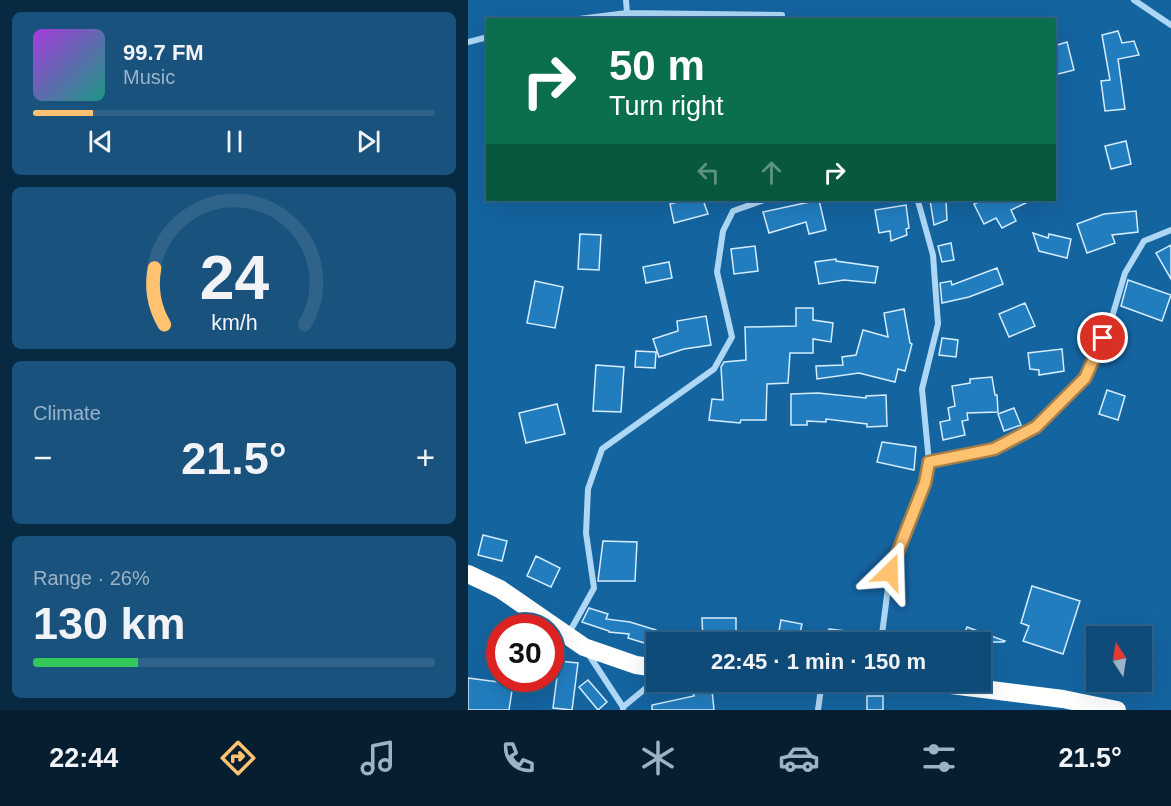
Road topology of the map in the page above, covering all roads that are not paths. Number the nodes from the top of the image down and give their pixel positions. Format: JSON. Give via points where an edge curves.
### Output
{"nodes":[{"id":1,"x":626,"y":0,"type":"edge"},
{"id":2,"x":1134,"y":0,"type":"edge"},
{"id":3,"x":627,"y":13,"type":"junction"},
{"id":4,"x":782,"y":15,"type":"dead end"},
{"id":5,"x":587,"y":18,"type":"edge"},
{"id":6,"x":1171,"y":25,"type":"edge"},
{"id":7,"x":486,"y":38,"type":"edge"},
{"id":8,"x":468,"y":42,"type":"edge"},
{"id":9,"x":761,"y":201,"type":"edge"},
{"id":10,"x":918,"y":201,"type":"dead end"},
{"id":11,"x":1171,"y":230,"type":"edge"},
{"id":12,"x":929,"y":462,"type":"junction"},
{"id":13,"x":468,"y":574,"type":"edge"},
{"id":14,"x":882,"y":632,"type":"edge"},
{"id":15,"x":568,"y":636,"type":"junction"},
{"id":16,"x":584,"y":647,"type":"junction"},
{"id":17,"x":646,"y":666,"type":"edge"},
{"id":18,"x":646,"y":688,"type":"edge"},
{"id":19,"x":820,"y":692,"type":"edge"},
{"id":20,"x":991,"y":692,"type":"edge"},
{"id":21,"x":623,"y":708,"type":"edge"},
{"id":22,"x":818,"y":710,"type":"edge"},
{"id":23,"x":1117,"y":710,"type":"edge"}],
"edges":[{"from":1,"to":3,"type":"street"},
{"from":2,"to":6,"type":"street"},
{"from":3,"to":4,"type":"street"},
{"from":3,"to":5,"type":"street"},
{"from":7,"to":8,"type":"street"},
{"from":9,"to":15,"type":"street","via":[[733,212],[723,231],[717,272],[732,337],[714,369],[602,449],[588,489],[586,533],[594,588]]},
{"from":10,"to":12,"type":"street","via":[[933,255],[938,324],[922,389]]},
{"from":11,"to":12,"type":"street","via":[[1144,241],[1125,273],[1112,317],[1085,378],[1036,427],[994,449]]},
{"from":12,"to":14,"type":"street","via":[[925,483],[890,572]]},
{"from":13,"to":15,"type":"highway","via":[[500,589]]},
{"from":15,"to":16,"type":"highway"},
{"from":16,"to":17,"type":"highway"},
{"from":16,"to":21,"type":"street"},
{"from":18,"to":21,"type":"street"},
{"from":19,"to":22,"type":"street"},
{"from":20,"to":23,"type":"highway"}]}
